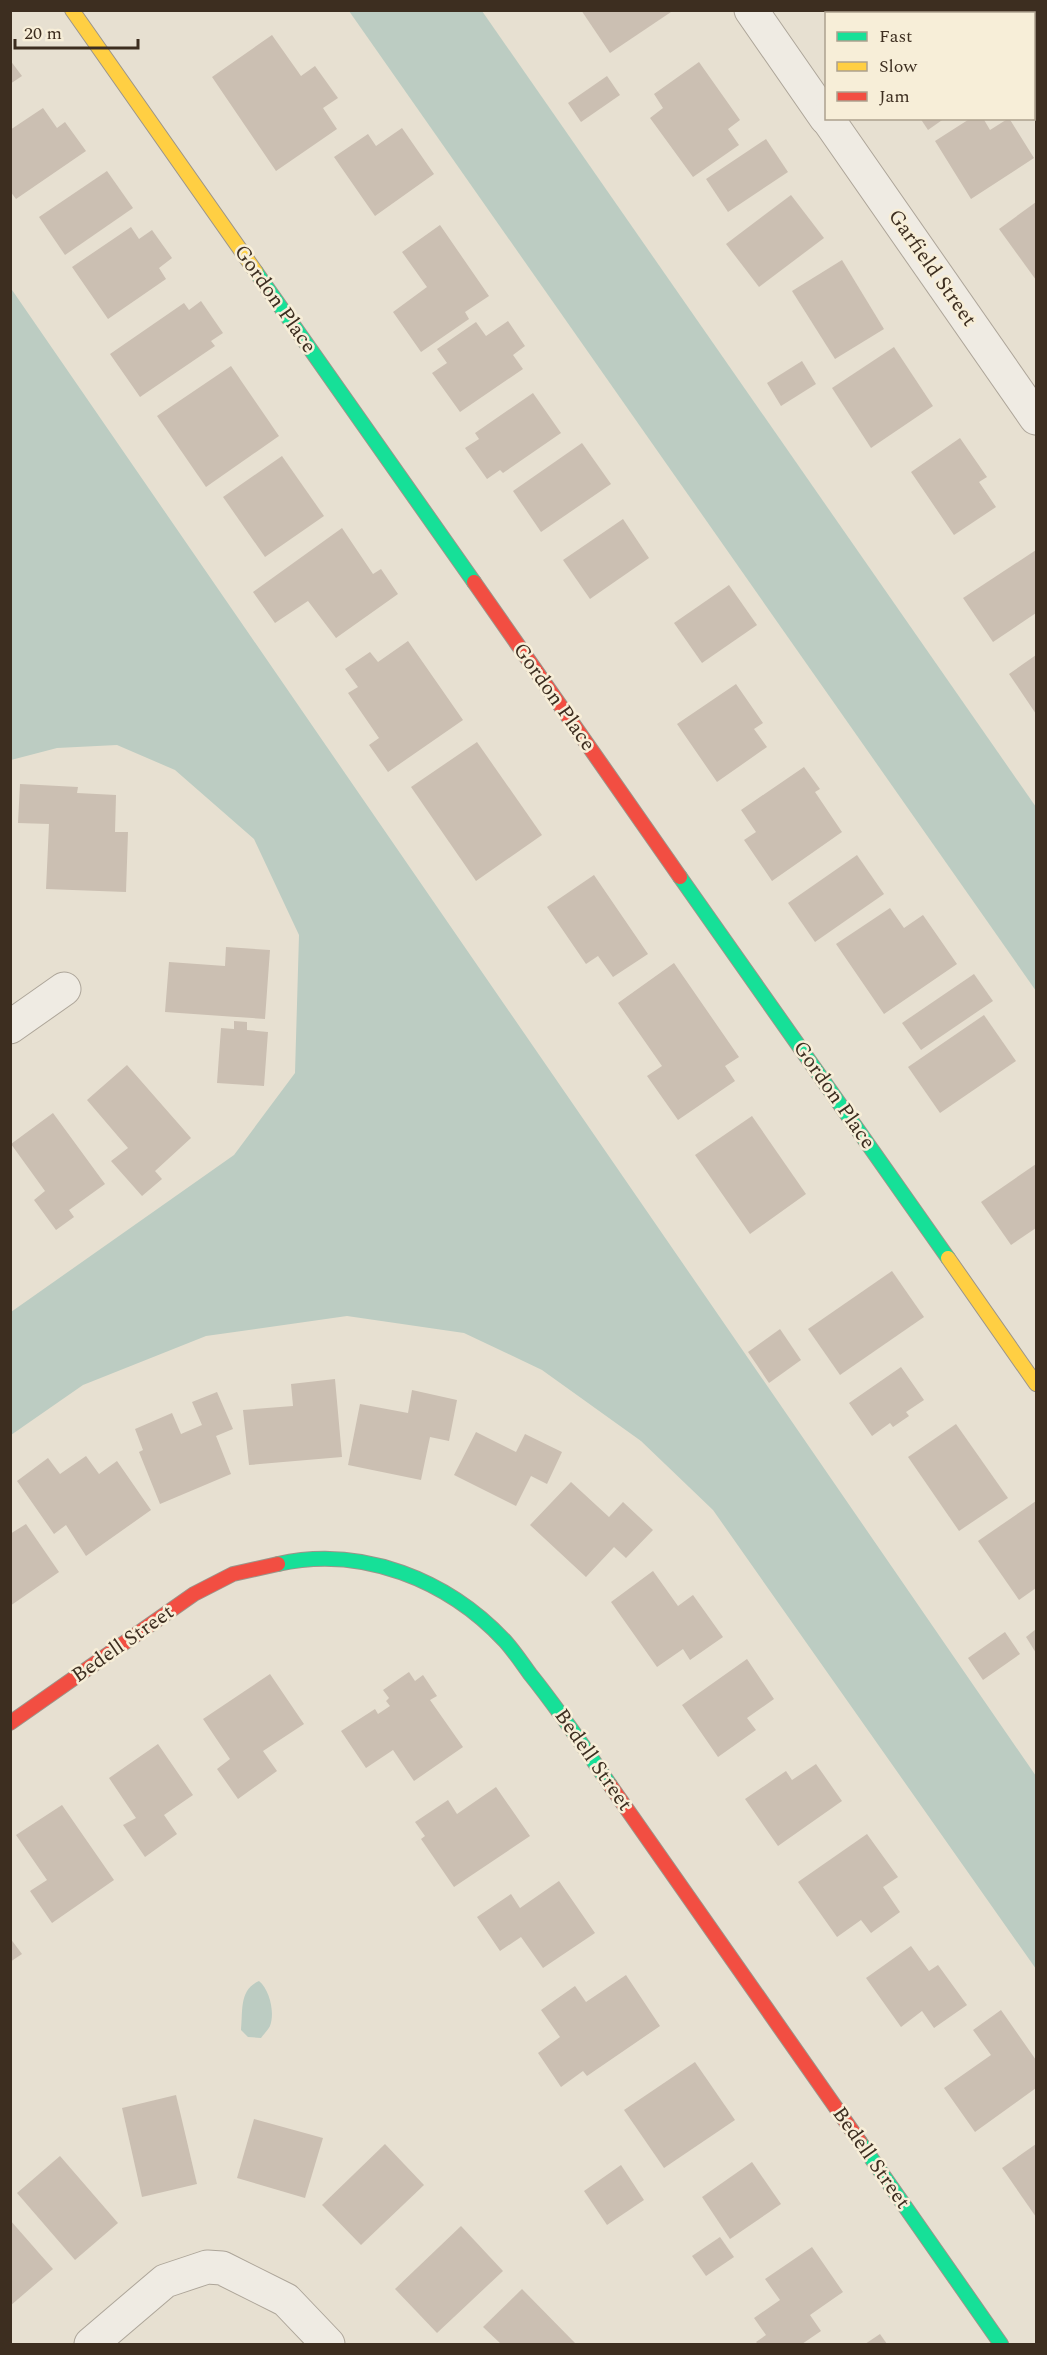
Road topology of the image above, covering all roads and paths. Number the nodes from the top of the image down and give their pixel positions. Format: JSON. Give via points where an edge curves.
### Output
{"nodes":[{"id":1,"x":72,"y":10,"type":"edge"},
{"id":2,"x":751,"y":10,"type":"edge"},
{"id":3,"x":825,"y":115,"type":"edge"},
{"id":4,"x":828,"y":120,"type":"edge"},
{"id":5,"x":1036,"y":418,"type":"edge"},
{"id":6,"x":64,"y":989,"type":"dead end"},
{"id":7,"x":10,"y":1027,"type":"edge"},
{"id":8,"x":1036,"y":1384,"type":"edge"},
{"id":9,"x":10,"y":1723,"type":"edge"},
{"id":10,"x":91,"y":2344,"type":"edge"},
{"id":11,"x":328,"y":2344,"type":"edge"},
{"id":12,"x":1001,"y":2344,"type":"edge"}],
"edges":[{"from":1,"to":8,"type":"street","name":"Gordon Place"},
{"from":2,"to":3,"type":"street","name":"Garfield Street"},
{"from":4,"to":5,"type":"street","name":"Garfield Street"},
{"from":6,"to":7,"type":"street"},
{"from":9,"to":12,"type":"street","name":"Bedell Street","via":[[194,1594],[233,1574],[290,1561],[348,1559],[387,1566],[434,1585],[505,1641],[551,1700]]},
{"from":10,"to":11,"type":"street","via":[[165,2281],[207,2267],[222,2268],[286,2300]]}]}
